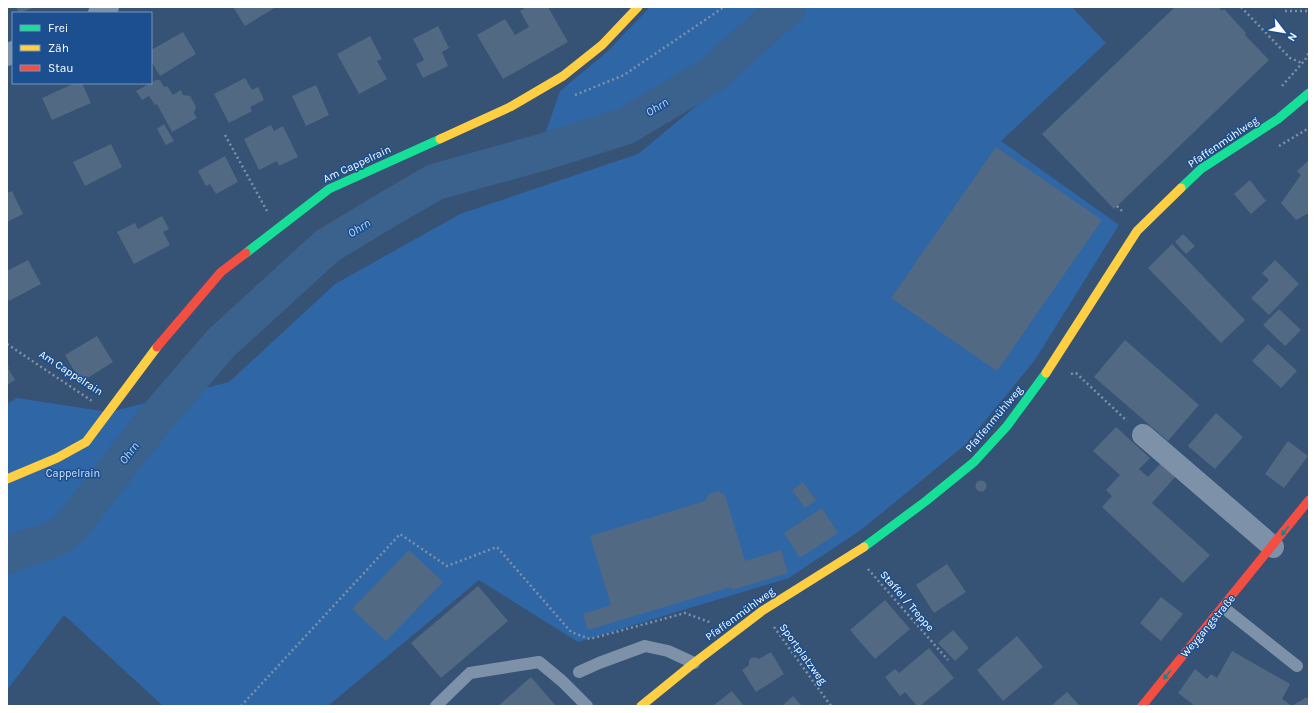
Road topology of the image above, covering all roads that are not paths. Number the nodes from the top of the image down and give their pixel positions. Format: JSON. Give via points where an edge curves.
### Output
{"nodes":[{"id":1,"x":638,"y":7,"type":"edge"},
{"id":2,"x":1309,"y":93,"type":"edge"},
{"id":3,"x":1142,"y":435,"type":"road end"},
{"id":4,"x":7,"y":479,"type":"edge"},
{"id":5,"x":1309,"y":500,"type":"edge"},
{"id":6,"x":1273,"y":547,"type":"junction"},
{"id":7,"x":1224,"y":608,"type":"junction"},
{"id":8,"x":694,"y":663,"type":"junction"},
{"id":9,"x":1297,"y":666,"type":"dead end"},
{"id":10,"x":579,"y":672,"type":"dead end"},
{"id":11,"x":436,"y":706,"type":"edge"},
{"id":12,"x":587,"y":706,"type":"edge"},
{"id":13,"x":641,"y":706,"type":"edge"},
{"id":14,"x":1142,"y":706,"type":"edge"}],
"edges":[{"from":1,"to":4,"type":"street","name":"Am Cappelrain","via":[[602,45],[563,76],[510,107],[329,189],[221,272],[163,339],[86,442]]},
{"from":2,"to":8,"type":"street","name":"Pfaffenmühlweg","via":[[1278,119],[1201,169],[1166,200],[1137,231],[1050,368],[1007,426],[974,462],[868,545],[762,611]]},
{"from":3,"to":6,"type":"street"},
{"from":5,"to":6,"type":"street","name":"Weygangstraße","one_way":true},
{"from":6,"to":7,"type":"street","name":"Weygangstraße"},
{"from":7,"to":9,"type":"lane"},
{"from":7,"to":14,"type":"street","name":"Weygangstraße","one_way":true},
{"from":8,"to":10,"type":"lane","via":[[668,651],[645,646]]},
{"from":8,"to":13,"type":"street","name":"Pfaffenmühlweg"},
{"from":11,"to":12,"type":"lane","via":[[470,672],[539,662]]}]}
